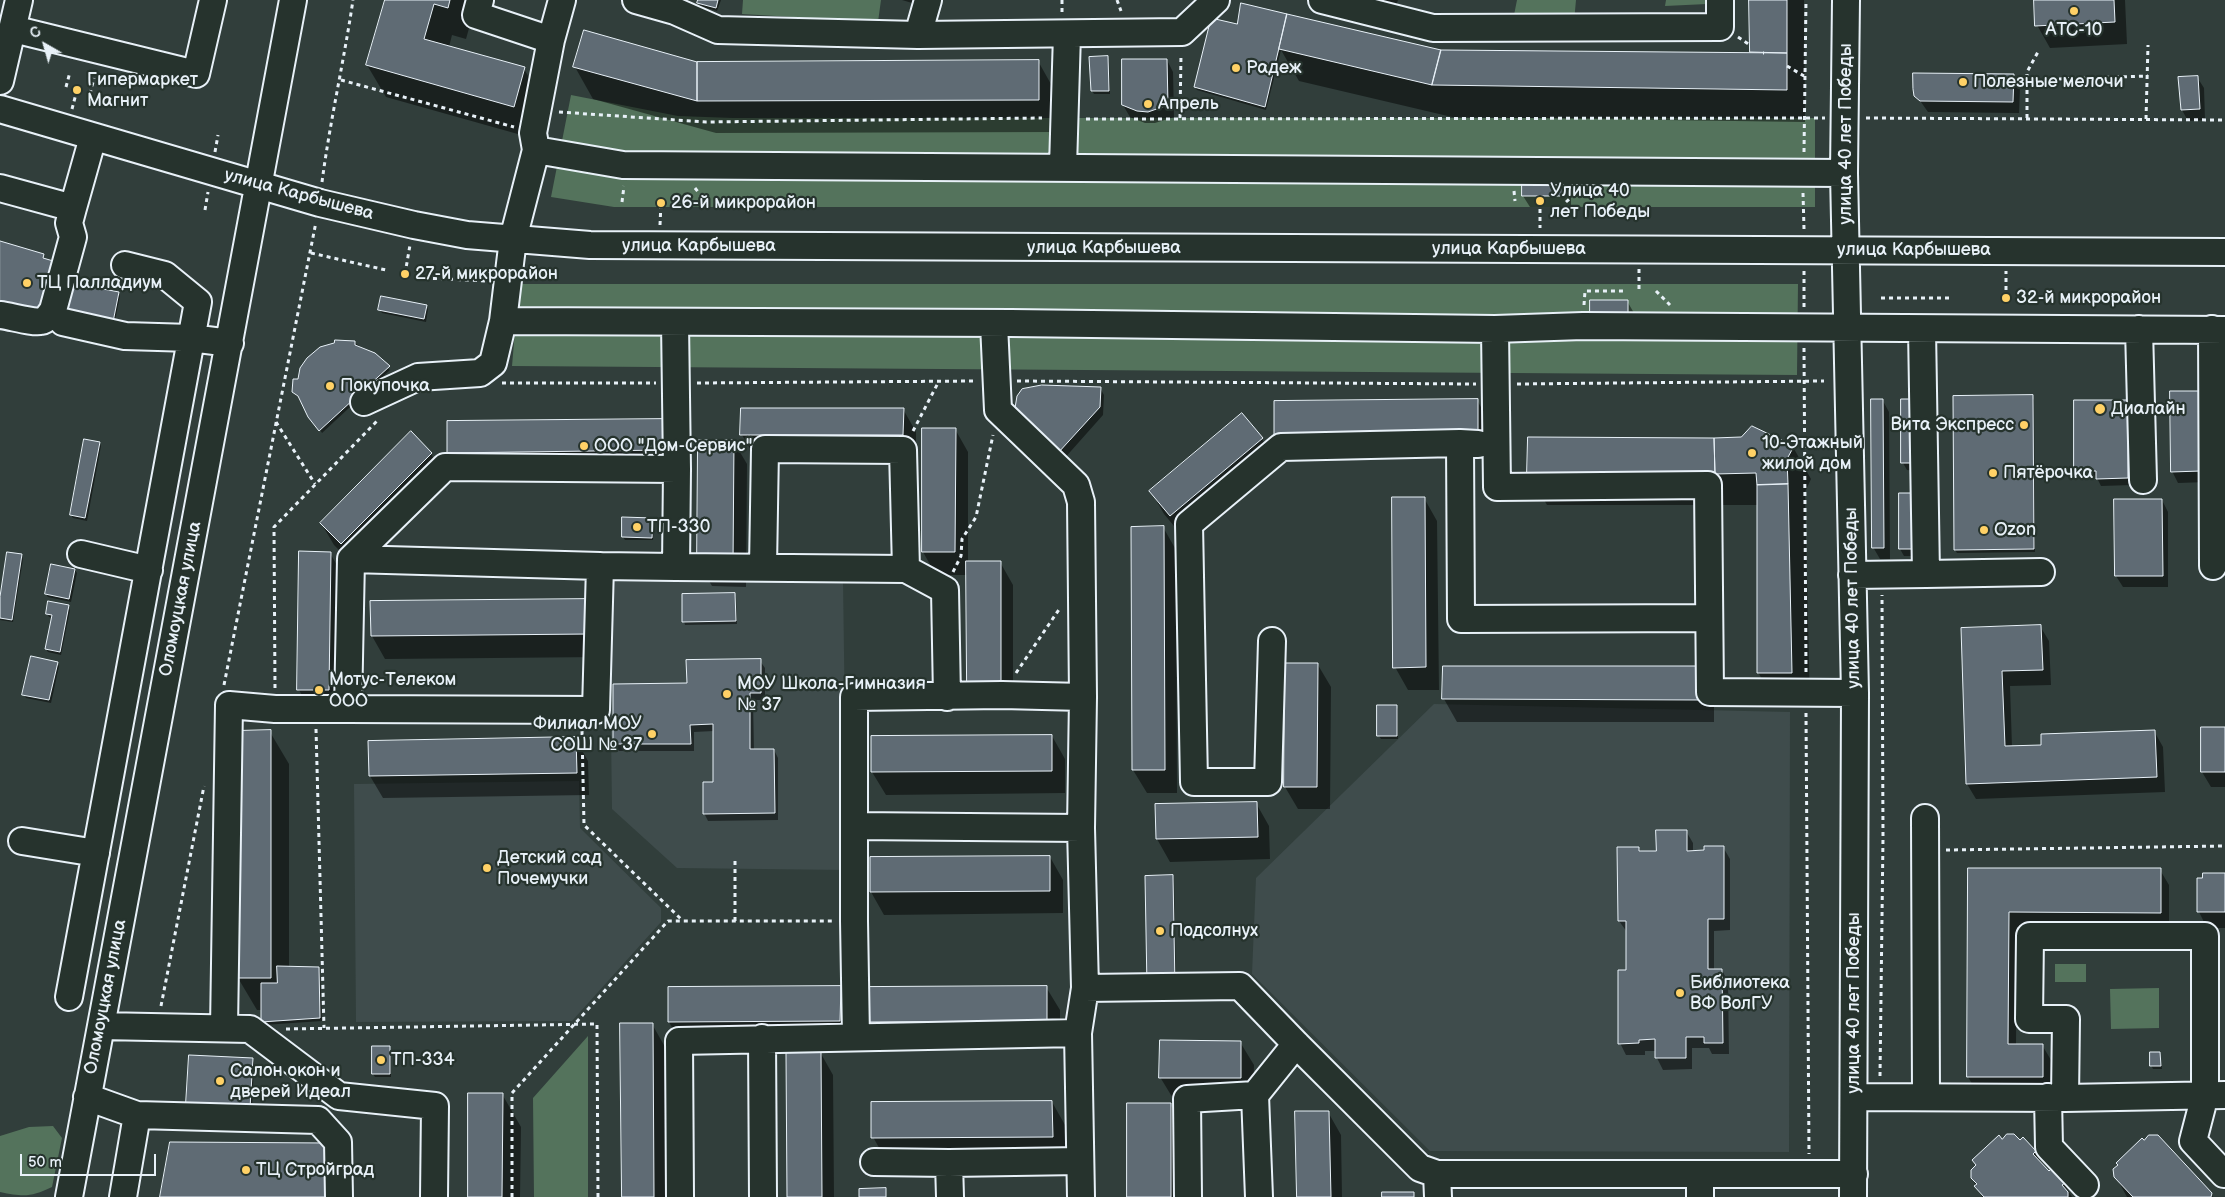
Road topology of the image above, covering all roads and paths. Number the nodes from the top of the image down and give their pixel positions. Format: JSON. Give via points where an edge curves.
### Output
{"nodes":[{"id":1,"x":19,"y":0,"type":"edge"},
{"id":2,"x":213,"y":0,"type":"edge"},
{"id":3,"x":293,"y":0,"type":"edge"},
{"id":4,"x":353,"y":0,"type":"edge"},
{"id":5,"x":480,"y":0,"type":"edge"},
{"id":6,"x":562,"y":0,"type":"edge"},
{"id":7,"x":636,"y":0,"type":"edge"},
{"id":8,"x":928,"y":0,"type":"edge"},
{"id":9,"x":1216,"y":0,"type":"edge"},
{"id":10,"x":1322,"y":0,"type":"edge"},
{"id":11,"x":1720,"y":0,"type":"edge"},
{"id":12,"x":1806,"y":0,"type":"edge"},
{"id":13,"x":1846,"y":0,"type":"edge"},
{"id":14,"x":1400,"y":9,"type":"edge"},
{"id":15,"x":13,"y":29,"type":"junction"},
{"id":16,"x":1182,"y":32,"type":"junction"},
{"id":17,"x":1067,"y":34,"type":"junction"},
{"id":18,"x":918,"y":35,"type":"junction"},
{"id":19,"x":551,"y":40,"type":"junction"},
{"id":20,"x":2148,"y":45,"type":"dead end"},
{"id":21,"x":2039,"y":50,"type":"dead end"},
{"id":22,"x":1787,"y":66,"type":"dead end"},
{"id":23,"x":70,"y":72,"type":"dead end"},
{"id":24,"x":1804,"y":76,"type":"junction"},
{"id":25,"x":2148,"y":76,"type":"junction"},
{"id":26,"x":94,"y":78,"type":"dead end"},
{"id":27,"x":2027,"y":80,"type":"junction"},
{"id":28,"x":0,"y":81,"type":"edge"},
{"id":29,"x":66,"y":87,"type":"dead end"},
{"id":30,"x":90,"y":94,"type":"dead end"},
{"id":31,"x":0,"y":109,"type":"edge"},
{"id":32,"x":1180,"y":118,"type":"dead end"},
{"id":33,"x":1805,"y":118,"type":"junction"},
{"id":34,"x":1846,"y":118,"type":"junction"},
{"id":35,"x":2027,"y":118,"type":"junction"},
{"id":36,"x":2146,"y":119,"type":"junction"},
{"id":37,"x":2225,"y":120,"type":"edge"},
{"id":38,"x":93,"y":137,"type":"junction"},
{"id":39,"x":536,"y":150,"type":"junction"},
{"id":40,"x":1063,"y":167,"type":"junction"},
{"id":41,"x":1803,"y":173,"type":"junction"},
{"id":42,"x":1844,"y":173,"type":"junction"},
{"id":43,"x":258,"y":183,"type":"junction"},
{"id":44,"x":0,"y":188,"type":"edge"},
{"id":45,"x":208,"y":198,"type":"dead end"},
{"id":46,"x":1540,"y":201,"type":"dead end"},
{"id":47,"x":320,"y":202,"type":"junction"},
{"id":48,"x":73,"y":208,"type":"junction"},
{"id":49,"x":205,"y":210,"type":"dead end"},
{"id":50,"x":414,"y":224,"type":"junction"},
{"id":51,"x":513,"y":239,"type":"junction"},
{"id":52,"x":1540,"y":249,"type":"junction"},
{"id":53,"x":1804,"y":250,"type":"junction"},
{"id":54,"x":1846,"y":250,"type":"junction"},
{"id":55,"x":2225,"y":252,"type":"edge"},
{"id":56,"x":311,"y":253,"type":"junction"},
{"id":57,"x":125,"y":265,"type":"dead end"},
{"id":58,"x":386,"y":270,"type":"dead end"},
{"id":59,"x":405,"y":274,"type":"dead end"},
{"id":60,"x":425,"y":278,"type":"dead end"},
{"id":61,"x":508,"y":283,"type":"junction"},
{"id":62,"x":1623,"y":291,"type":"dead end"},
{"id":63,"x":1881,"y":298,"type":"dead end"},
{"id":64,"x":1951,"y":298,"type":"dead end"},
{"id":65,"x":0,"y":314,"type":"edge"},
{"id":66,"x":503,"y":321,"type":"junction"},
{"id":67,"x":63,"y":322,"type":"dead end"},
{"id":68,"x":675,"y":322,"type":"junction"},
{"id":69,"x":994,"y":324,"type":"junction"},
{"id":70,"x":1583,"y":326,"type":"junction"},
{"id":71,"x":1804,"y":328,"type":"junction"},
{"id":72,"x":1847,"y":328,"type":"junction"},
{"id":73,"x":1922,"y":328,"type":"junction"},
{"id":74,"x":1495,"y":329,"type":"junction"},
{"id":75,"x":2139,"y":329,"type":"junction"},
{"id":76,"x":2218,"y":329,"type":"edge"},
{"id":77,"x":191,"y":338,"type":"junction"},
{"id":78,"x":230,"y":343,"type":"junction"},
{"id":79,"x":939,"y":381,"type":"junction"},
{"id":80,"x":996,"y":381,"type":"junction"},
{"id":81,"x":1804,"y":381,"type":"junction"},
{"id":82,"x":1824,"y":381,"type":"dead end"},
{"id":83,"x":492,"y":383,"type":"dead end"},
{"id":84,"x":676,"y":383,"type":"junction"},
{"id":85,"x":1496,"y":384,"type":"junction"},
{"id":86,"x":373,"y":410,"type":"joint"},
{"id":87,"x":998,"y":410,"type":"junction"},
{"id":88,"x":1460,"y":444,"type":"junction"},
{"id":89,"x":1496,"y":444,"type":"junction"},
{"id":90,"x":903,"y":450,"type":"junction"},
{"id":91,"x":677,"y":469,"type":"junction"},
{"id":92,"x":2143,"y":480,"type":"dead end"},
{"id":93,"x":316,"y":484,"type":"junction"},
{"id":94,"x":81,"y":554,"type":"dead end"},
{"id":95,"x":351,"y":559,"type":"junction"},
{"id":96,"x":600,"y":566,"type":"junction"},
{"id":97,"x":2213,"y":566,"type":"dead end"},
{"id":98,"x":676,"y":567,"type":"junction"},
{"id":99,"x":763,"y":567,"type":"junction"},
{"id":100,"x":906,"y":569,"type":"junction"},
{"id":101,"x":149,"y":570,"type":"junction"},
{"id":102,"x":2041,"y":572,"type":"dead end"},
{"id":103,"x":1926,"y":574,"type":"junction"},
{"id":104,"x":1852,"y":575,"type":"junction"},
{"id":105,"x":1882,"y":575,"type":"junction"},
{"id":106,"x":1083,"y":576,"type":"junction"},
{"id":107,"x":945,"y":590,"type":"junction"},
{"id":108,"x":1709,"y":618,"type":"junction"},
{"id":109,"x":1272,"y":641,"type":"dead end"},
{"id":110,"x":1806,"y":692,"type":"junction"},
{"id":111,"x":1855,"y":693,"type":"junction"},
{"id":112,"x":1002,"y":695,"type":"junction"},
{"id":113,"x":947,"y":697,"type":"junction"},
{"id":114,"x":1083,"y":697,"type":"junction"},
{"id":115,"x":275,"y":709,"type":"junction"},
{"id":116,"x":315,"y":709,"type":"junction"},
{"id":117,"x":348,"y":709,"type":"junction"},
{"id":118,"x":582,"y":710,"type":"junction"},
{"id":119,"x":1926,"y":818,"type":"dead end"},
{"id":120,"x":854,"y":826,"type":"junction"},
{"id":121,"x":1081,"y":828,"type":"junction"},
{"id":122,"x":22,"y":841,"type":"dead end"},
{"id":123,"x":2225,"y":846,"type":"edge"},
{"id":124,"x":1926,"y":850,"type":"junction"},
{"id":125,"x":96,"y":853,"type":"junction"},
{"id":126,"x":735,"y":860,"type":"dead end"},
{"id":127,"x":683,"y":921,"type":"junction"},
{"id":128,"x":735,"y":921,"type":"junction"},
{"id":129,"x":854,"y":921,"type":"junction"},
{"id":130,"x":1085,"y":988,"type":"junction"},
{"id":131,"x":69,"y":997,"type":"dead end"},
{"id":132,"x":573,"y":1025,"type":"junction"},
{"id":133,"x":101,"y":1026,"type":"junction"},
{"id":134,"x":224,"y":1028,"type":"junction"},
{"id":135,"x":324,"y":1028,"type":"junction"},
{"id":136,"x":250,"y":1029,"type":"junction"},
{"id":137,"x":1078,"y":1033,"type":"junction"},
{"id":138,"x":856,"y":1037,"type":"junction"},
{"id":139,"x":762,"y":1038,"type":"junction"},
{"id":140,"x":1296,"y":1044,"type":"junction"},
{"id":141,"x":2215,"y":1095,"type":"edge"},
{"id":142,"x":1255,"y":1096,"type":"junction"},
{"id":143,"x":87,"y":1097,"type":"junction"},
{"id":144,"x":1854,"y":1097,"type":"junction"},
{"id":145,"x":1880,"y":1097,"type":"junction"},
{"id":146,"x":1926,"y":1097,"type":"junction"},
{"id":147,"x":2057,"y":1098,"type":"junction"},
{"id":148,"x":138,"y":1115,"type":"junction"},
{"id":149,"x":1080,"y":1161,"type":"junction"},
{"id":150,"x":874,"y":1162,"type":"dead end"},
{"id":151,"x":949,"y":1163,"type":"junction"},
{"id":152,"x":1809,"y":1174,"type":"junction"},
{"id":153,"x":2224,"y":1174,"type":"dead end"},
{"id":154,"x":1700,"y":1185,"type":"edge"},
{"id":155,"x":2085,"y":1185,"type":"dead end"},
{"id":156,"x":1438,"y":1186,"type":"edge"},
{"id":157,"x":1854,"y":1186,"type":"edge"},
{"id":158,"x":69,"y":1197,"type":"edge"},
{"id":159,"x":123,"y":1197,"type":"edge"},
{"id":160,"x":338,"y":1197,"type":"edge"},
{"id":161,"x":434,"y":1197,"type":"edge"},
{"id":162,"x":512,"y":1197,"type":"edge"},
{"id":163,"x":598,"y":1197,"type":"edge"},
{"id":164,"x":680,"y":1197,"type":"edge"},
{"id":165,"x":762,"y":1197,"type":"edge"},
{"id":166,"x":950,"y":1197,"type":"edge"},
{"id":167,"x":1081,"y":1197,"type":"edge"},
{"id":168,"x":1188,"y":1197,"type":"edge"},
{"id":169,"x":1259,"y":1197,"type":"edge"}],
"edges":[{"from":1,"to":15,"type":"street"},
{"from":2,"to":15,"type":"street","via":[[196,74]]},
{"from":3,"to":43,"type":"street","name":"Оломоуцкая улица"},
{"from":4,"to":47,"type":"path","via":[[328,135]]},
{"from":5,"to":19,"type":"street","via":[[476,15]]},
{"from":6,"to":19,"type":"street"},
{"from":7,"to":18,"type":"street","via":[[675,11],[718,30]]},
{"from":8,"to":18,"type":"street"},
{"from":9,"to":16,"type":"street"},
{"from":10,"to":14,"type":"street"},
{"from":11,"to":14,"type":"street","via":[[1720,27],[1433,28]]},
{"from":12,"to":24,"type":"path"},
{"from":13,"to":34,"type":"street","name":"улица 40 лет Победы"},
{"from":15,"to":28,"type":"street"},
{"from":16,"to":17,"type":"street"},
{"from":16,"to":32,"type":"path"},
{"from":17,"to":18,"type":"street"},
{"from":17,"to":40,"type":"street"},
{"from":19,"to":39,"type":"street","via":[[532,132]]},
{"from":20,"to":25,"type":"path"},
{"from":21,"to":27,"type":"path","via":[[2027,72]]},
{"from":22,"to":24,"type":"path"},
{"from":23,"to":29,"type":"path"},
{"from":24,"to":33,"type":"path"},
{"from":25,"to":27,"type":"path"},
{"from":25,"to":36,"type":"path"},
{"from":26,"to":30,"type":"path"},
{"from":27,"to":35,"type":"path"},
{"from":31,"to":38,"type":"street","name":"улица Карбышева"},
{"from":33,"to":34,"type":"path"},
{"from":33,"to":41,"type":"path"},
{"from":34,"to":35,"type":"path"},
{"from":34,"to":42,"type":"street","name":"улица 40 лет Победы"},
{"from":35,"to":36,"type":"path"},
{"from":36,"to":37,"type":"path"},
{"from":38,"to":43,"type":"street","name":"улица Карбышева"},
{"from":38,"to":48,"type":"street"},
{"from":39,"to":40,"type":"street","via":[[623,165]]},
{"from":39,"to":51,"type":"street"},
{"from":40,"to":41,"type":"street"},
{"from":41,"to":42,"type":"street"},
{"from":41,"to":53,"type":"path"},
{"from":42,"to":54,"type":"street","name":"улица 40 лет Победы"},
{"from":43,"to":47,"type":"street","name":"улица Карбышева"},
{"from":43,"to":78,"type":"street","name":"Оломоуцкая улица"},
{"from":44,"to":48,"type":"street"},
{"from":45,"to":49,"type":"path"},
{"from":46,"to":52,"type":"path"},
{"from":47,"to":50,"type":"street","name":"улица Карбышева"},
{"from":47,"to":56,"type":"path"},
{"from":48,"to":65,"type":"street","via":[[69,223],[73,236],[53,310],[41,321]]},
{"from":50,"to":51,"type":"street","name":"улица Карбышева","via":[[467,236]]},
{"from":50,"to":59,"type":"path"},
{"from":51,"to":52,"type":"street","name":"улица Карбышева","via":[[590,246]]},
{"from":51,"to":61,"type":"street"},
{"from":52,"to":53,"type":"street","name":"улица Карбышева"},
{"from":53,"to":54,"type":"street","name":"улица Карбышева"},
{"from":53,"to":71,"type":"path"},
{"from":54,"to":55,"type":"street","name":"улица Карбышева"},
{"from":54,"to":72,"type":"street","name":"улица 40 лет Победы"},
{"from":56,"to":58,"type":"path"},
{"from":56,"to":93,"type":"path","via":[[276,421]]},
{"from":57,"to":77,"type":"street","via":[[165,275],[198,302]]},
{"from":60,"to":61,"type":"path"},
{"from":61,"to":66,"type":"street"},
{"from":62,"to":70,"type":"path","via":[[1585,291]]},
{"from":63,"to":64,"type":"path"},
{"from":66,"to":68,"type":"street"},
{"from":66,"to":86,"type":"street","via":[[493,363],[480,373],[418,377]]},
{"from":67,"to":77,"type":"street","via":[[125,336]]},
{"from":68,"to":69,"type":"street"},
{"from":68,"to":84,"type":"street"},
{"from":69,"to":74,"type":"street"},
{"from":69,"to":80,"type":"street"},
{"from":70,"to":71,"type":"street"},
{"from":70,"to":74,"type":"street"},
{"from":71,"to":72,"type":"street"},
{"from":71,"to":81,"type":"path"},
{"from":72,"to":73,"type":"street"},
{"from":72,"to":104,"type":"street","name":"улица 40 лет Победы"},
{"from":73,"to":75,"type":"street"},
{"from":73,"to":103,"type":"street"},
{"from":74,"to":85,"type":"street"},
{"from":75,"to":76,"type":"street"},
{"from":75,"to":92,"type":"street"},
{"from":76,"to":97,"type":"street"},
{"from":77,"to":78,"type":"street"},
{"from":77,"to":101,"type":"street"},
{"from":78,"to":133,"type":"street","name":"Оломоуцкая улица"},
{"from":79,"to":80,"type":"path"},
{"from":79,"to":84,"type":"path"},
{"from":79,"to":90,"type":"path"},
{"from":80,"to":85,"type":"path"},
{"from":80,"to":87,"type":"street"},
{"from":81,"to":82,"type":"path"},
{"from":81,"to":85,"type":"path"},
{"from":81,"to":110,"type":"path"},
{"from":83,"to":84,"type":"path"},
{"from":84,"to":91,"type":"street"},
{"from":85,"to":89,"type":"street"},
{"from":86,"to":93,"type":"path"},
{"from":87,"to":106,"type":"street","via":[[1076,485],[1081,502]]},
{"from":87,"to":107,"type":"path","via":[[976,517],[962,538],[961,556]]},
{"from":88,"to":89,"type":"street"},
{"from":88,"to":108,"type":"street","via":[[1461,619]]},
{"from":88,"to":109,"type":"street","via":[[1281,447],[1189,524],[1194,782],[1268,782]]},
{"from":89,"to":108,"type":"street","via":[[1496,486],[1708,485]]},
{"from":90,"to":99,"type":"street","via":[[765,449]]},
{"from":90,"to":100,"type":"street"},
{"from":91,"to":95,"type":"street","via":[[445,467]]},
{"from":91,"to":98,"type":"street"},
{"from":93,"to":115,"type":"path","via":[[274,527]]},
{"from":94,"to":101,"type":"street"},
{"from":95,"to":96,"type":"street"},
{"from":95,"to":117,"type":"street"},
{"from":96,"to":98,"type":"street"},
{"from":96,"to":118,"type":"street","via":[[596,710]]},
{"from":98,"to":99,"type":"street"},
{"from":99,"to":100,"type":"street"},
{"from":100,"to":107,"type":"street"},
{"from":101,"to":125,"type":"street"},
{"from":102,"to":103,"type":"street"},
{"from":103,"to":105,"type":"street"},
{"from":104,"to":105,"type":"street"},
{"from":104,"to":111,"type":"street","name":"улица 40 лет Победы"},
{"from":105,"to":145,"type":"path"},
{"from":106,"to":112,"type":"path"},
{"from":106,"to":114,"type":"street"},
{"from":107,"to":113,"type":"street"},
{"from":108,"to":110,"type":"street","via":[[1710,692]]},
{"from":110,"to":111,"type":"street"},
{"from":110,"to":152,"type":"path"},
{"from":111,"to":144,"type":"street","name":"улица 40 лет Победы"},
{"from":112,"to":113,"type":"street"},
{"from":112,"to":114,"type":"street"},
{"from":113,"to":120,"type":"street","via":[[854,697]]},
{"from":114,"to":121,"type":"street"},
{"from":115,"to":116,"type":"street"},
{"from":115,"to":134,"type":"street","via":[[229,705]]},
{"from":116,"to":117,"type":"street"},
{"from":116,"to":135,"type":"path"},
{"from":117,"to":118,"type":"street"},
{"from":118,"to":127,"type":"path","via":[[584,825]]},
{"from":119,"to":124,"type":"street"},
{"from":120,"to":121,"type":"street"},
{"from":120,"to":129,"type":"street"},
{"from":121,"to":130,"type":"street"},
{"from":122,"to":125,"type":"street"},
{"from":123,"to":124,"type":"path"},
{"from":124,"to":146,"type":"street"},
{"from":125,"to":131,"type":"street"},
{"from":126,"to":128,"type":"path"},
{"from":127,"to":128,"type":"path"},
{"from":127,"to":132,"type":"path","via":[[668,921]]},
{"from":128,"to":129,"type":"path"},
{"from":129,"to":138,"type":"street"},
{"from":130,"to":137,"type":"street"},
{"from":130,"to":140,"type":"street","via":[[1240,986]]},
{"from":132,"to":135,"type":"path"},
{"from":132,"to":162,"type":"path","via":[[512,1093]]},
{"from":132,"to":163,"type":"path","via":[[596,1024]]},
{"from":133,"to":134,"type":"street"},
{"from":133,"to":143,"type":"street","name":"Оломоуцкая улица"},
{"from":134,"to":136,"type":"street"},
{"from":135,"to":136,"type":"path"},
{"from":136,"to":161,"type":"street","via":[[339,1096],[435,1106]]},
{"from":137,"to":138,"type":"street"},
{"from":137,"to":149,"type":"street"},
{"from":138,"to":139,"type":"street"},
{"from":139,"to":164,"type":"street","via":[[679,1041]]},
{"from":139,"to":165,"type":"street"},
{"from":140,"to":142,"type":"street"},
{"from":140,"to":156,"type":"street"},
{"from":141,"to":147,"type":"street"},
{"from":141,"to":147,"type":"street","via":[[2205,936],[2030,936],[2029,1019],[2066,1019]]},
{"from":141,"to":153,"type":"street","via":[[2193,1141]]},
{"from":142,"to":168,"type":"street","via":[[1187,1099]]},
{"from":142,"to":169,"type":"street"},
{"from":143,"to":148,"type":"street"},
{"from":143,"to":158,"type":"street","name":"Оломоуцкая улица"},
{"from":144,"to":145,"type":"street"},
{"from":144,"to":157,"type":"street","name":"улица 40 лет Победы"},
{"from":145,"to":146,"type":"street"},
{"from":146,"to":147,"type":"street"},
{"from":147,"to":155,"type":"street","via":[[2049,1147]]},
{"from":148,"to":159,"type":"street"},
{"from":148,"to":160,"type":"street","via":[[318,1120],[338,1142]]},
{"from":149,"to":151,"type":"street"},
{"from":149,"to":167,"type":"street"},
{"from":150,"to":151,"type":"street"},
{"from":151,"to":166,"type":"street"},
{"from":152,"to":154,"type":"street"},
{"from":152,"to":157,"type":"street"},
{"from":154,"to":156,"type":"street"}]}
